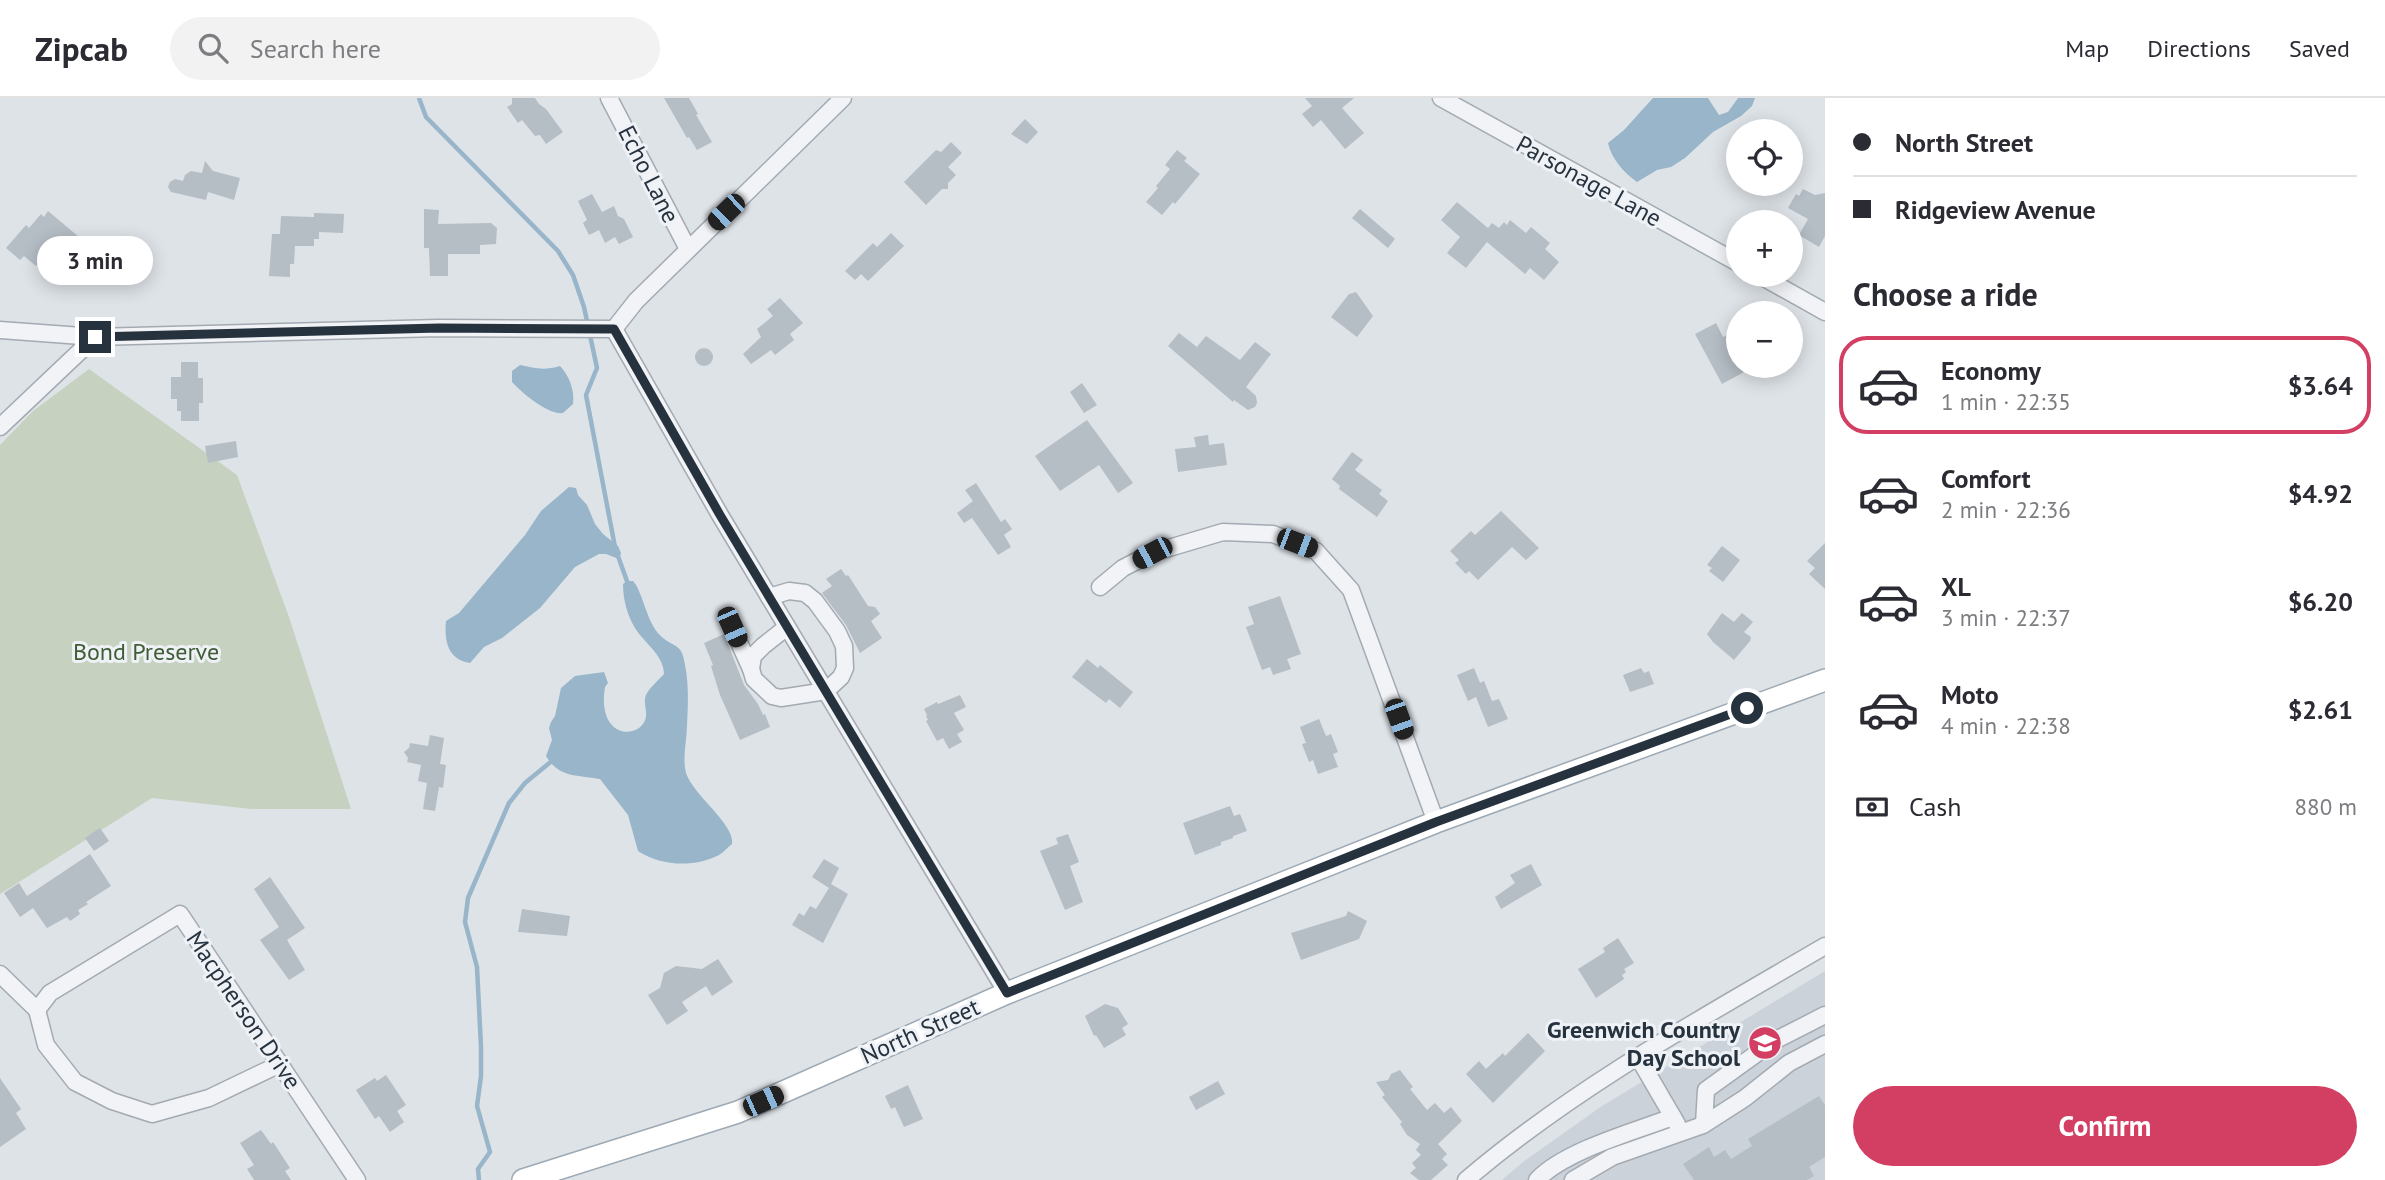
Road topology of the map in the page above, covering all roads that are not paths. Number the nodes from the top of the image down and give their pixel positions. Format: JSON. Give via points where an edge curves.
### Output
{"nodes":[{"id":1,"x":609,"y":98,"type":"edge"},
{"id":2,"x":843,"y":98,"type":"edge"},
{"id":3,"x":1441,"y":98,"type":"edge"},
{"id":4,"x":688,"y":249,"type":"junction"},
{"id":5,"x":1726,"y":256,"type":"edge"},
{"id":6,"x":1780,"y":287,"type":"edge"},
{"id":7,"x":1825,"y":312,"type":"edge"},
{"id":8,"x":606,"y":329,"type":"junction"},
{"id":9,"x":0,"y":330,"type":"edge"},
{"id":10,"x":95,"y":337,"type":"junction"},
{"id":11,"x":0,"y":427,"type":"edge"},
{"id":12,"x":1100,"y":586,"type":"dead end"},
{"id":13,"x":769,"y":597,"type":"junction"},
{"id":14,"x":732,"y":627,"type":"dead end"},
{"id":15,"x":787,"y":627,"type":"junction"},
{"id":16,"x":751,"y":669,"type":"junction"},
{"id":17,"x":1825,"y":680,"type":"edge"},
{"id":18,"x":826,"y":691,"type":"junction"},
{"id":19,"x":1436,"y":822,"type":"junction"},
{"id":20,"x":1825,"y":946,"type":"edge"},
{"id":21,"x":0,"y":974,"type":"edge"},
{"id":22,"x":1007,"y":993,"type":"junction"},
{"id":23,"x":37,"y":1010,"type":"junction"},
{"id":24,"x":1825,"y":1015,"type":"edge"},
{"id":25,"x":1820,"y":1050,"type":"edge"},
{"id":26,"x":1638,"y":1057,"type":"junction"},
{"id":27,"x":280,"y":1065,"type":"junction"},
{"id":28,"x":1673,"y":1117,"type":"junction"},
{"id":29,"x":1704,"y":1124,"type":"junction"},
{"id":30,"x":1682,"y":1132,"type":"junction"},
{"id":31,"x":1469,"y":1179,"type":"edge"},
{"id":32,"x":357,"y":1180,"type":"edge"},
{"id":33,"x":524,"y":1180,"type":"edge"},
{"id":34,"x":1537,"y":1180,"type":"edge"},
{"id":35,"x":1573,"y":1180,"type":"edge"}],
"edges":[{"from":1,"to":4,"type":"street","name":"Echo Lane"},
{"from":2,"to":4,"type":"street"},
{"from":3,"to":5,"type":"street","name":"Parsonage Lane"},
{"from":4,"to":8,"type":"street"},
{"from":6,"to":7,"type":"street"},
{"from":8,"to":10,"type":"street","via":[[439,328]]},
{"from":8,"to":13,"type":"street"},
{"from":9,"to":10,"type":"street"},
{"from":10,"to":11,"type":"street"},
{"from":12,"to":19,"type":"street","via":[[1152,553],[1223,532],[1273,534],[1316,551],[1351,590]]},
{"from":13,"to":15,"type":"street"},
{"from":13,"to":18,"type":"street","via":[[789,591],[804,593],[837,631],[844,646],[845,668]]},
{"from":14,"to":16,"type":"street"},
{"from":15,"to":16,"type":"street","via":[[753,656]]},
{"from":15,"to":18,"type":"street"},
{"from":16,"to":18,"type":"street","via":[[754,679],[772,696]]},
{"from":17,"to":19,"type":"main road","name":"North Street"},
{"from":18,"to":22,"type":"street"},
{"from":19,"to":22,"type":"main road","name":"North Street"},
{"from":20,"to":26,"type":"street"},
{"from":21,"to":23,"type":"street"},
{"from":22,"to":33,"type":"main road","name":"North Street","via":[[738,1112]]},
{"from":23,"to":27,"type":"street","via":[[46,1045],[75,1082],[152,1114],[209,1098]]},
{"from":23,"to":27,"type":"street","name":"Macpherson Drive","via":[[50,993],[180,914]]},
{"from":24,"to":29,"type":"street","via":[[1774,1041],[1706,1090]]},
{"from":25,"to":29,"type":"street","via":[[1789,1063]]},
{"from":26,"to":28,"type":"street"},
{"from":26,"to":31,"type":"street","via":[[1565,1103]]},
{"from":27,"to":32,"type":"street","name":"Macpherson Drive"},
{"from":28,"to":30,"type":"street"},
{"from":28,"to":34,"type":"street","via":[[1585,1151]]},
{"from":29,"to":30,"type":"street"},
{"from":30,"to":35,"type":"street","via":[[1612,1157]]}]}
